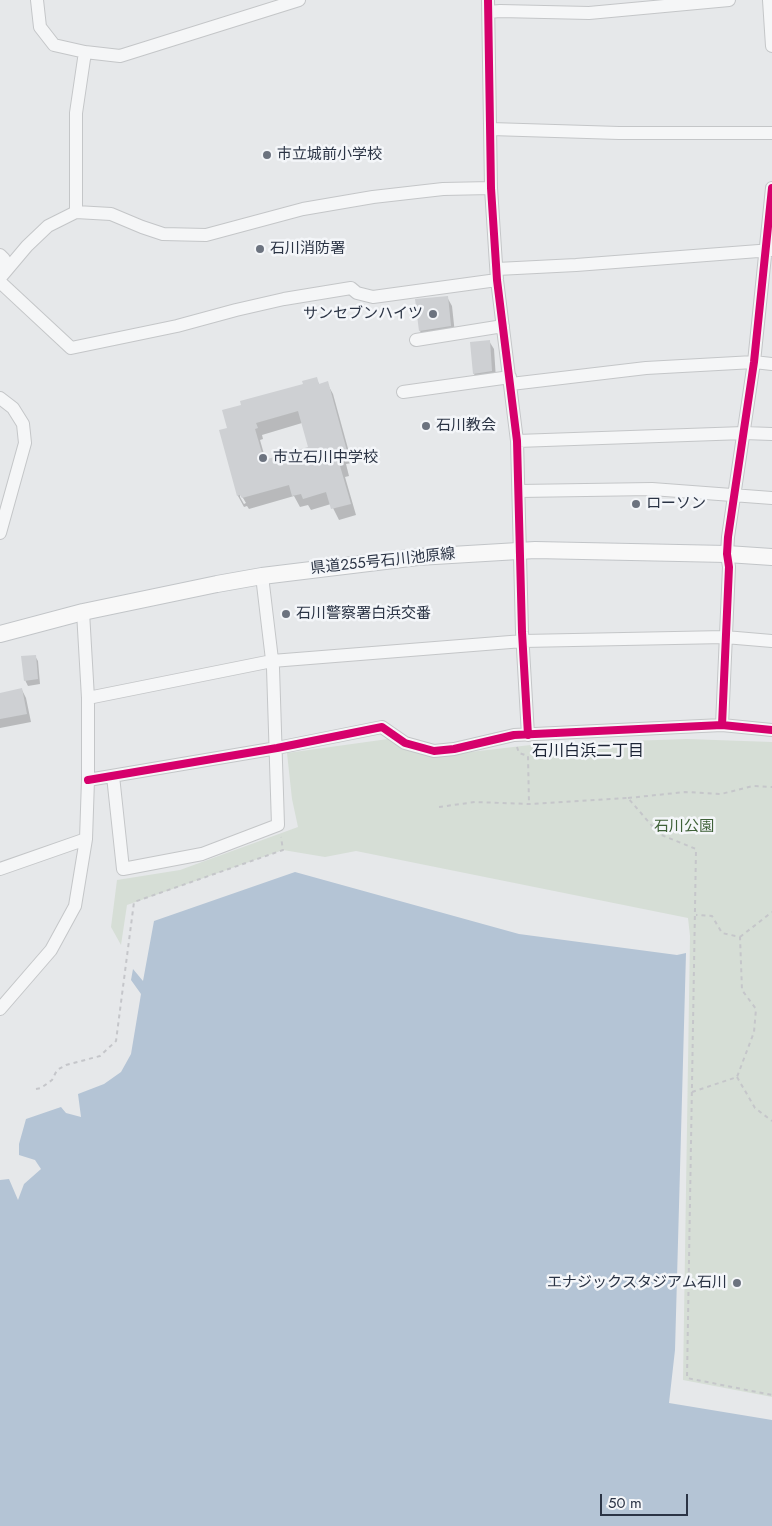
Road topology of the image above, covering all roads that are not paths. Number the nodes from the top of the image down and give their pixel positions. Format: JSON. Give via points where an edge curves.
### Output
{"nodes":[{"id":1,"x":37,"y":0,"type":"edge"},
{"id":2,"x":299,"y":0,"type":"edge"},
{"id":3,"x":730,"y":0,"type":"edge"},
{"id":4,"x":769,"y":0,"type":"edge"},
{"id":5,"x":488,"y":6,"type":"edge"},
{"id":6,"x":772,"y":46,"type":"edge"},
{"id":7,"x":85,"y":52,"type":"junction"},
{"id":8,"x":491,"y":129,"type":"junction"},
{"id":9,"x":772,"y":133,"type":"edge"},
{"id":10,"x":492,"y":188,"type":"junction"},
{"id":11,"x":772,"y":188,"type":"edge"},
{"id":12,"x":76,"y":212,"type":"junction"},
{"id":13,"x":769,"y":250,"type":"edge"},
{"id":14,"x":0,"y":255,"type":"edge"},
{"id":15,"x":0,"y":263,"type":"edge"},
{"id":16,"x":497,"y":275,"type":"junction"},
{"id":17,"x":0,"y":280,"type":"edge"},
{"id":18,"x":503,"y":326,"type":"junction"},
{"id":19,"x":416,"y":340,"type":"dead end"},
{"id":20,"x":754,"y":362,"type":"junction"},
{"id":21,"x":772,"y":364,"type":"edge"},
{"id":22,"x":511,"y":380,"type":"junction"},
{"id":23,"x":404,"y":392,"type":"dead end"},
{"id":24,"x":0,"y":398,"type":"edge"},
{"id":25,"x":744,"y":432,"type":"junction"},
{"id":26,"x":772,"y":434,"type":"edge"},
{"id":27,"x":517,"y":441,"type":"junction"},
{"id":28,"x":519,"y":491,"type":"junction"},
{"id":29,"x":735,"y":494,"type":"junction"},
{"id":30,"x":772,"y":498,"type":"edge"},
{"id":31,"x":0,"y":533,"type":"edge"},
{"id":32,"x":520,"y":550,"type":"junction"},
{"id":33,"x":727,"y":554,"type":"junction"},
{"id":34,"x":772,"y":557,"type":"edge"},
{"id":35,"x":262,"y":576,"type":"junction"},
{"id":36,"x":83,"y":612,"type":"junction"},
{"id":37,"x":0,"y":633,"type":"edge"},
{"id":38,"x":726,"y":637,"type":"junction"},
{"id":39,"x":523,"y":641,"type":"junction"},
{"id":40,"x":772,"y":641,"type":"edge"},
{"id":41,"x":272,"y":661,"type":"junction"},
{"id":42,"x":88,"y":698,"type":"junction"},
{"id":43,"x":722,"y":725,"type":"junction"},
{"id":44,"x":772,"y":730,"type":"edge"},
{"id":45,"x":528,"y":735,"type":"junction"},
{"id":46,"x":277,"y":748,"type":"junction"},
{"id":47,"x":113,"y":776,"type":"junction"},
{"id":48,"x":88,"y":780,"type":"junction"},
{"id":49,"x":86,"y":839,"type":"junction"},
{"id":50,"x":0,"y":869,"type":"edge"},
{"id":51,"x":0,"y":1009,"type":"edge"}],
"edges":[{"from":1,"to":7,"type":"street","via":[[40,27],[54,45]]},
{"from":2,"to":7,"type":"street","via":[[120,56]]},
{"from":3,"to":5,"type":"street","via":[[589,13]]},
{"from":4,"to":6,"type":"street"},
{"from":5,"to":8,"type":"street"},
{"from":7,"to":12,"type":"street","via":[[76,113]]},
{"from":8,"to":9,"type":"street"},
{"from":8,"to":10,"type":"street"},
{"from":10,"to":12,"type":"street","via":[[443,189],[373,197],[303,209],[206,235],[163,234],[111,214]]},
{"from":10,"to":16,"type":"street"},
{"from":11,"to":13,"type":"street"},
{"from":12,"to":17,"type":"street","via":[[48,226]]},
{"from":13,"to":16,"type":"street","via":[[576,265]]},
{"from":13,"to":20,"type":"street"},
{"from":14,"to":15,"type":"street","via":[[4,259]]},
{"from":16,"to":17,"type":"street","via":[[373,297],[351,288],[284,299],[71,348]]},
{"from":16,"to":18,"type":"street"},
{"from":18,"to":19,"type":"street"},
{"from":18,"to":22,"type":"street"},
{"from":20,"to":21,"type":"street"},
{"from":20,"to":22,"type":"street"},
{"from":20,"to":25,"type":"street"},
{"from":22,"to":23,"type":"street"},
{"from":22,"to":27,"type":"street"},
{"from":24,"to":31,"type":"street","via":[[12,408],[22,424],[25,443]]},
{"from":25,"to":26,"type":"street"},
{"from":25,"to":27,"type":"street"},
{"from":25,"to":29,"type":"street"},
{"from":27,"to":28,"type":"street"},
{"from":28,"to":29,"type":"street","via":[[652,489]]},
{"from":28,"to":32,"type":"street"},
{"from":29,"to":30,"type":"street"},
{"from":29,"to":33,"type":"street"},
{"from":32,"to":33,"type":"main road","name":"県道255号石川池原線"},
{"from":32,"to":35,"type":"main road","name":"県道255号石川池原線","via":[[418,557]]},
{"from":32,"to":39,"type":"street"},
{"from":33,"to":34,"type":"main road","name":"県道255号石川池原線"},
{"from":33,"to":38,"type":"street"},
{"from":35,"to":36,"type":"main road","name":"県道255号石川池原線"},
{"from":35,"to":41,"type":"street"},
{"from":36,"to":37,"type":"main road","name":"県道255号石川池原線"},
{"from":36,"to":42,"type":"street"},
{"from":38,"to":39,"type":"street"},
{"from":38,"to":40,"type":"street"},
{"from":38,"to":43,"type":"street"},
{"from":39,"to":41,"type":"street"},
{"from":39,"to":45,"type":"street"},
{"from":41,"to":42,"type":"street"},
{"from":41,"to":46,"type":"street"},
{"from":42,"to":48,"type":"street"},
{"from":43,"to":44,"type":"street"},
{"from":43,"to":45,"type":"street"},
{"from":45,"to":46,"type":"street","via":[[434,752],[405,743],[382,727]]},
{"from":46,"to":47,"type":"street"},
{"from":46,"to":47,"type":"street","via":[[278,825],[202,854],[123,869]]},
{"from":47,"to":48,"type":"street"},
{"from":48,"to":49,"type":"street"},
{"from":49,"to":50,"type":"street"},
{"from":49,"to":51,"type":"street","via":[[75,906],[51,950]]}]}
